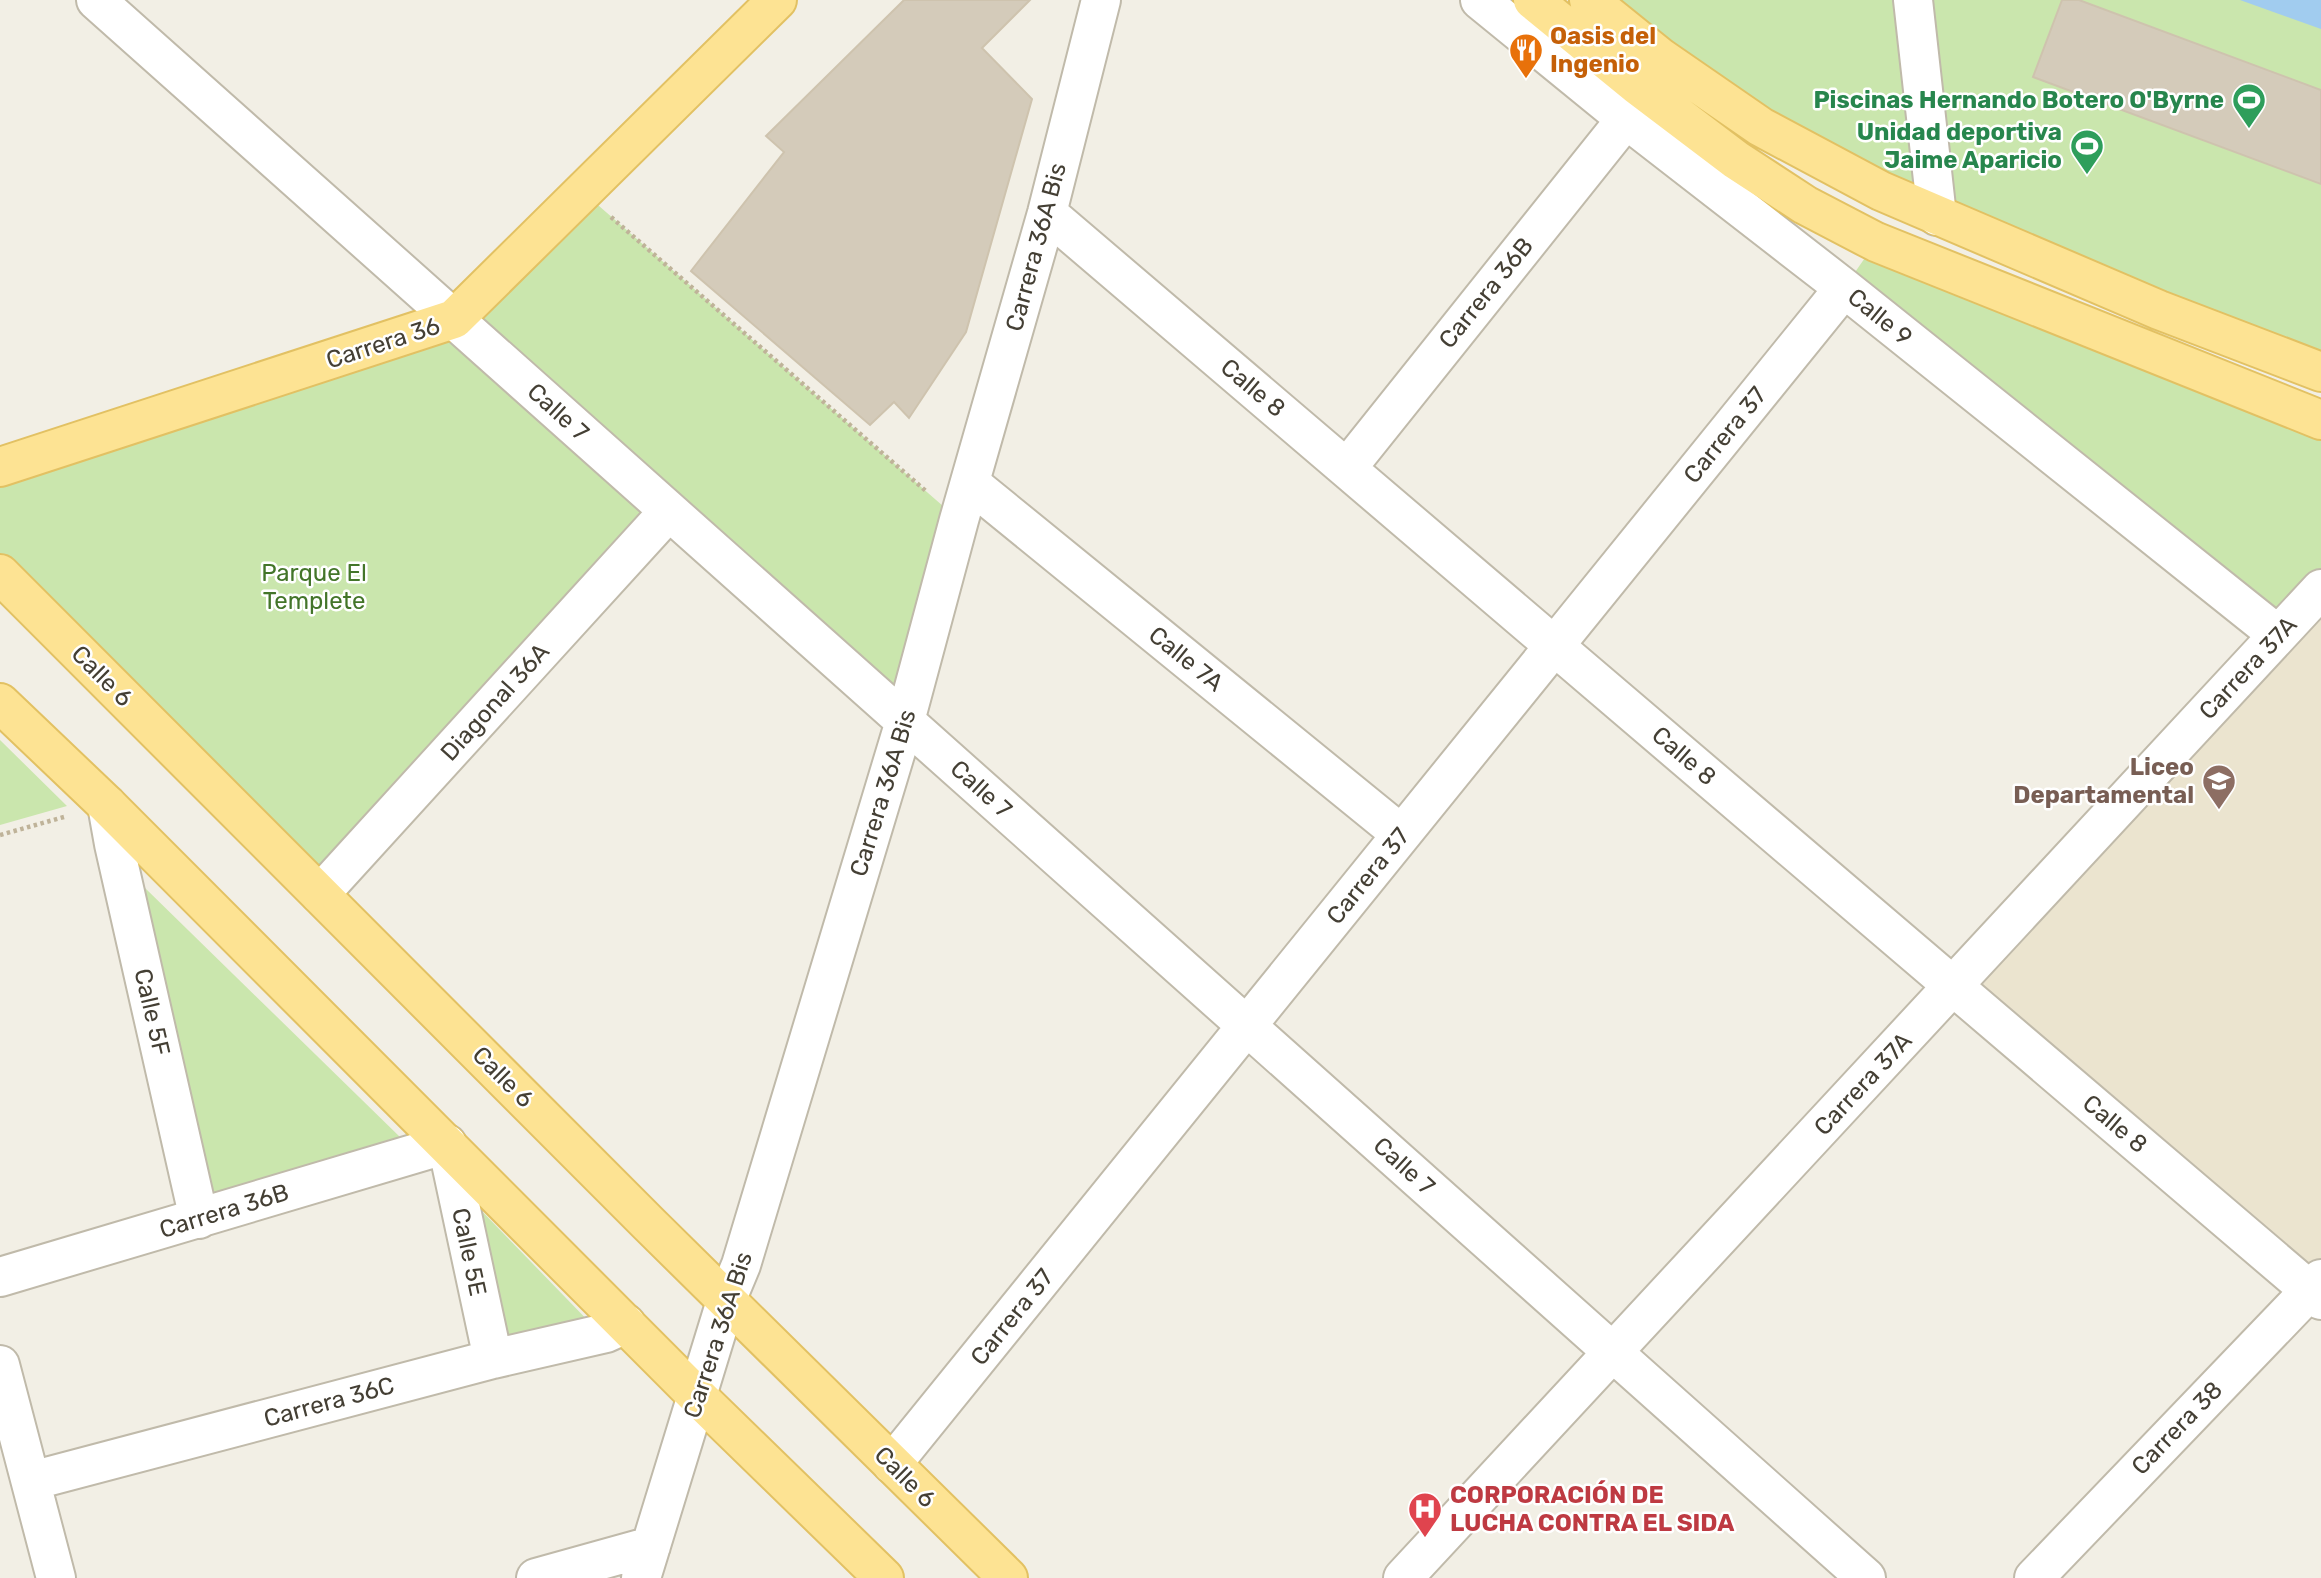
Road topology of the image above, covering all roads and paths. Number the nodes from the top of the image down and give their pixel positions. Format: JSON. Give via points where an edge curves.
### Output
{"nodes":[{"id":1,"x":96,"y":0,"type":"edge"},
{"id":2,"x":777,"y":0,"type":"edge"},
{"id":3,"x":1101,"y":0,"type":"edge"},
{"id":4,"x":1480,"y":0,"type":"edge"},
{"id":5,"x":1533,"y":0,"type":"edge"},
{"id":6,"x":1589,"y":0,"type":"edge"},
{"id":7,"x":1913,"y":0,"type":"edge"},
{"id":8,"x":1626,"y":119,"type":"junction"},
{"id":9,"x":583,"y":192,"type":"junction"},
{"id":10,"x":1047,"y":213,"type":"junction"},
{"id":11,"x":1937,"y":215,"type":"junction"},
{"id":12,"x":2048,"y":263,"type":"junction"},
{"id":13,"x":1844,"y":288,"type":"junction"},
{"id":14,"x":454,"y":319,"type":"junction"},
{"id":15,"x":2070,"y":319,"type":"junction"},
{"id":16,"x":2321,"y":372,"type":"edge"},
{"id":17,"x":2321,"y":419,"type":"edge"},
{"id":18,"x":0,"y":467,"type":"edge"},
{"id":19,"x":1347,"y":468,"type":"junction"},
{"id":20,"x":970,"y":483,"type":"junction"},
{"id":21,"x":669,"y":511,"type":"junction"},
{"id":22,"x":959,"y":520,"type":"junction"},
{"id":23,"x":0,"y":574,"type":"edge"},
{"id":24,"x":2321,"y":589,"type":"edge"},
{"id":25,"x":2278,"y":635,"type":"junction"},
{"id":26,"x":1555,"y":645,"type":"junction"},
{"id":27,"x":0,"y":703,"type":"edge"},
{"id":28,"x":905,"y":721,"type":"junction"},
{"id":29,"x":107,"y":805,"type":"junction"},
{"id":30,"x":70,"y":816,"type":"dead end"},
{"id":31,"x":1401,"y":834,"type":"junction"},
{"id":32,"x":0,"y":835,"type":"edge"},
{"id":33,"x":320,"y":894,"type":"junction"},
{"id":34,"x":1954,"y":987,"type":"junction"},
{"id":35,"x":1247,"y":1026,"type":"junction"},
{"id":36,"x":447,"y":1144,"type":"junction"},
{"id":37,"x":200,"y":1219,"type":"junction"},
{"id":38,"x":0,"y":1277,"type":"edge"},
{"id":39,"x":2317,"y":1290,"type":"edge"},
{"id":40,"x":726,"y":1301,"type":"junction"},
{"id":41,"x":626,"y":1324,"type":"junction"},
{"id":42,"x":1613,"y":1352,"type":"junction"},
{"id":43,"x":492,"y":1359,"type":"junction"},
{"id":44,"x":0,"y":1365,"type":"edge"},
{"id":45,"x":697,"y":1396,"type":"junction"},
{"id":46,"x":892,"y":1464,"type":"junction"},
{"id":47,"x":31,"y":1481,"type":"junction"},
{"id":48,"x":646,"y":1562,"type":"edge"},
{"id":49,"x":56,"y":1578,"type":"edge"},
{"id":50,"x":536,"y":1578,"type":"edge"},
{"id":51,"x":884,"y":1578,"type":"edge"},
{"id":52,"x":1008,"y":1578,"type":"edge"},
{"id":53,"x":1403,"y":1578,"type":"edge"},
{"id":54,"x":1866,"y":1578,"type":"edge"},
{"id":55,"x":2034,"y":1578,"type":"edge"}],
"edges":[{"from":1,"to":14,"type":"street","name":"Calle 7"},
{"from":2,"to":9,"type":"main road","name":"Carrera 36"},
{"from":3,"to":10,"type":"street","name":"Carrera 36A Bis"},
{"from":4,"to":8,"type":"street","name":"Calle 9"},
{"from":5,"to":15,"type":"main road","via":[[1736,160],[1804,205],[1876,242]]},
{"from":6,"to":11,"type":"main road","via":[[1661,58],[1761,127],[1881,191]]},
{"from":7,"to":11,"type":"street"},
{"from":8,"to":13,"type":"street","name":"Calle 9"},
{"from":8,"to":19,"type":"street","name":"Carrera 36B"},
{"from":9,"to":14,"type":"main road","name":"Carrera 36"},
{"from":9,"to":22,"type":"path"},
{"from":10,"to":19,"type":"street","name":"Calle 8"},
{"from":10,"to":20,"type":"street","name":"Carrera 36A Bis"},
{"from":11,"to":12,"type":"main road"},
{"from":12,"to":15,"type":"main road"},
{"from":12,"to":16,"type":"main road"},
{"from":13,"to":25,"type":"street","name":"Calle 9"},
{"from":13,"to":26,"type":"street","name":"Carrera 37"},
{"from":14,"to":18,"type":"main road","name":"Carrera 36"},
{"from":14,"to":21,"type":"street","name":"Calle 7"},
{"from":15,"to":17,"type":"main road"},
{"from":19,"to":26,"type":"street","name":"Calle 8"},
{"from":20,"to":22,"type":"street","name":"Carrera 36A Bis"},
{"from":20,"to":31,"type":"street","name":"Calle 7A"},
{"from":21,"to":28,"type":"street","name":"Calle 7"},
{"from":21,"to":33,"type":"street","name":"Diagonal 36A"},
{"from":22,"to":28,"type":"street","name":"Carrera 36A Bis"},
{"from":23,"to":33,"type":"main road","name":"Calle 6"},
{"from":24,"to":25,"type":"street","name":"Carrera 37A"},
{"from":25,"to":34,"type":"street","name":"Carrera 37A"},
{"from":26,"to":31,"type":"street","name":"Carrera 37"},
{"from":26,"to":34,"type":"street","name":"Calle 8"},
{"from":27,"to":29,"type":"main road"},
{"from":28,"to":35,"type":"street","name":"Calle 7"},
{"from":28,"to":40,"type":"street","name":"Carrera 36A Bis","via":[[741,1265]]},
{"from":29,"to":36,"type":"main road"},
{"from":29,"to":37,"type":"street","name":"Calle 5F"},
{"from":30,"to":32,"type":"path"},
{"from":31,"to":35,"type":"street","name":"Carrera 37"},
{"from":33,"to":40,"type":"main road","name":"Calle 6"},
{"from":34,"to":39,"type":"street","name":"Calle 8"},
{"from":34,"to":42,"type":"street","name":"Carrera 37A"},
{"from":35,"to":42,"type":"street","name":"Calle 7"},
{"from":35,"to":46,"type":"street","name":"Carrera 37"},
{"from":36,"to":37,"type":"street","name":"Carrera 36B"},
{"from":36,"to":41,"type":"main road"},
{"from":36,"to":43,"type":"street","name":"Calle 5E"},
{"from":37,"to":38,"type":"street","name":"Carrera 36B"},
{"from":39,"to":55,"type":"street","name":"Carrera 38"},
{"from":40,"to":45,"type":"street","name":"Carrera 36A Bis"},
{"from":40,"to":46,"type":"main road","name":"Calle 6"},
{"from":41,"to":43,"type":"street","name":"Carrera 36C","via":[[606,1333]]},
{"from":41,"to":45,"type":"main road"},
{"from":42,"to":53,"type":"street","name":"Carrera 37A"},
{"from":42,"to":54,"type":"street","name":"Calle 7"},
{"from":43,"to":47,"type":"street","name":"Carrera 36C"},
{"from":44,"to":47,"type":"street"},
{"from":45,"to":48,"type":"street","name":"Carrera 36A Bis"},
{"from":45,"to":51,"type":"main road"},
{"from":46,"to":52,"type":"main road","name":"Calle 6"},
{"from":47,"to":49,"type":"street"},
{"from":48,"to":50,"type":"street"}]}
